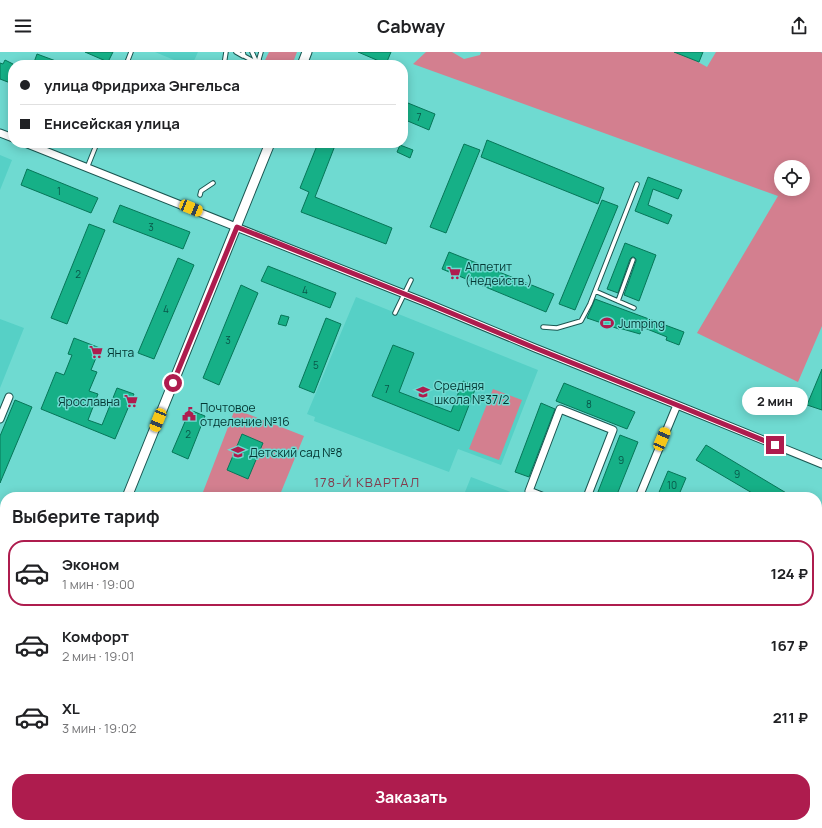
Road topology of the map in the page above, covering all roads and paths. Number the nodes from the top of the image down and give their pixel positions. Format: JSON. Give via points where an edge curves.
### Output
{"nodes":[{"id":1,"x":236,"y":52,"type":"edge"},
{"id":2,"x":243,"y":52,"type":"edge"},
{"id":3,"x":245,"y":57,"type":"junction"},
{"id":4,"x":251,"y":60,"type":"edge"},
{"id":5,"x":38,"y":148,"type":"edge"},
{"id":6,"x":95,"y":148,"type":"edge"},
{"id":7,"x":268,"y":148,"type":"edge"},
{"id":8,"x":88,"y":168,"type":"junction"},
{"id":9,"x":213,"y":182,"type":"dead end"},
{"id":10,"x":637,"y":184,"type":"dead end"},
{"id":11,"x":200,"y":195,"type":"dead end"},
{"id":12,"x":237,"y":227,"type":"junction"},
{"id":13,"x":633,"y":260,"type":"dead end"},
{"id":14,"x":411,"y":280,"type":"dead end"},
{"id":15,"x":595,"y":291,"type":"junction"},
{"id":16,"x":404,"y":294,"type":"junction"},
{"id":17,"x":618,"y":301,"type":"junction"},
{"id":18,"x":634,"y":308,"type":"dead end"},
{"id":19,"x":395,"y":313,"type":"dead end"},
{"id":20,"x":543,"y":327,"type":"dead end"},
{"id":21,"x":9,"y":397,"type":"dead end"},
{"id":22,"x":677,"y":405,"type":"junction"},
{"id":23,"x":0,"y":419,"type":"edge"},
{"id":24,"x":822,"y":464,"type":"edge"},
{"id":25,"x":129,"y":492,"type":"edge"},
{"id":26,"x":532,"y":492,"type":"edge"},
{"id":27,"x":589,"y":492,"type":"edge"},
{"id":28,"x":641,"y":492,"type":"edge"}],
"edges":[{"from":1,"to":3,"type":"lane"},
{"from":2,"to":3,"type":"lane"},
{"from":3,"to":4,"type":"lane"},
{"from":5,"to":8,"type":"street"},
{"from":6,"to":8,"type":"lane"},
{"from":7,"to":12,"type":"street"},
{"from":8,"to":12,"type":"street"},
{"from":9,"to":11,"type":"lane","via":[[201,191]]},
{"from":10,"to":15,"type":"lane"},
{"from":12,"to":16,"type":"street"},
{"from":12,"to":25,"type":"street"},
{"from":13,"to":17,"type":"lane"},
{"from":14,"to":16,"type":"lane"},
{"from":15,"to":17,"type":"lane"},
{"from":15,"to":20,"type":"lane","via":[[581,321],[557,328]]},
{"from":16,"to":19,"type":"lane"},
{"from":16,"to":22,"type":"street"},
{"from":17,"to":18,"type":"lane"},
{"from":21,"to":23,"type":"street"},
{"from":22,"to":24,"type":"street"},
{"from":22,"to":28,"type":"street"},
{"from":26,"to":27,"type":"street","via":[[529,491],[560,409],[613,430]]}]}
